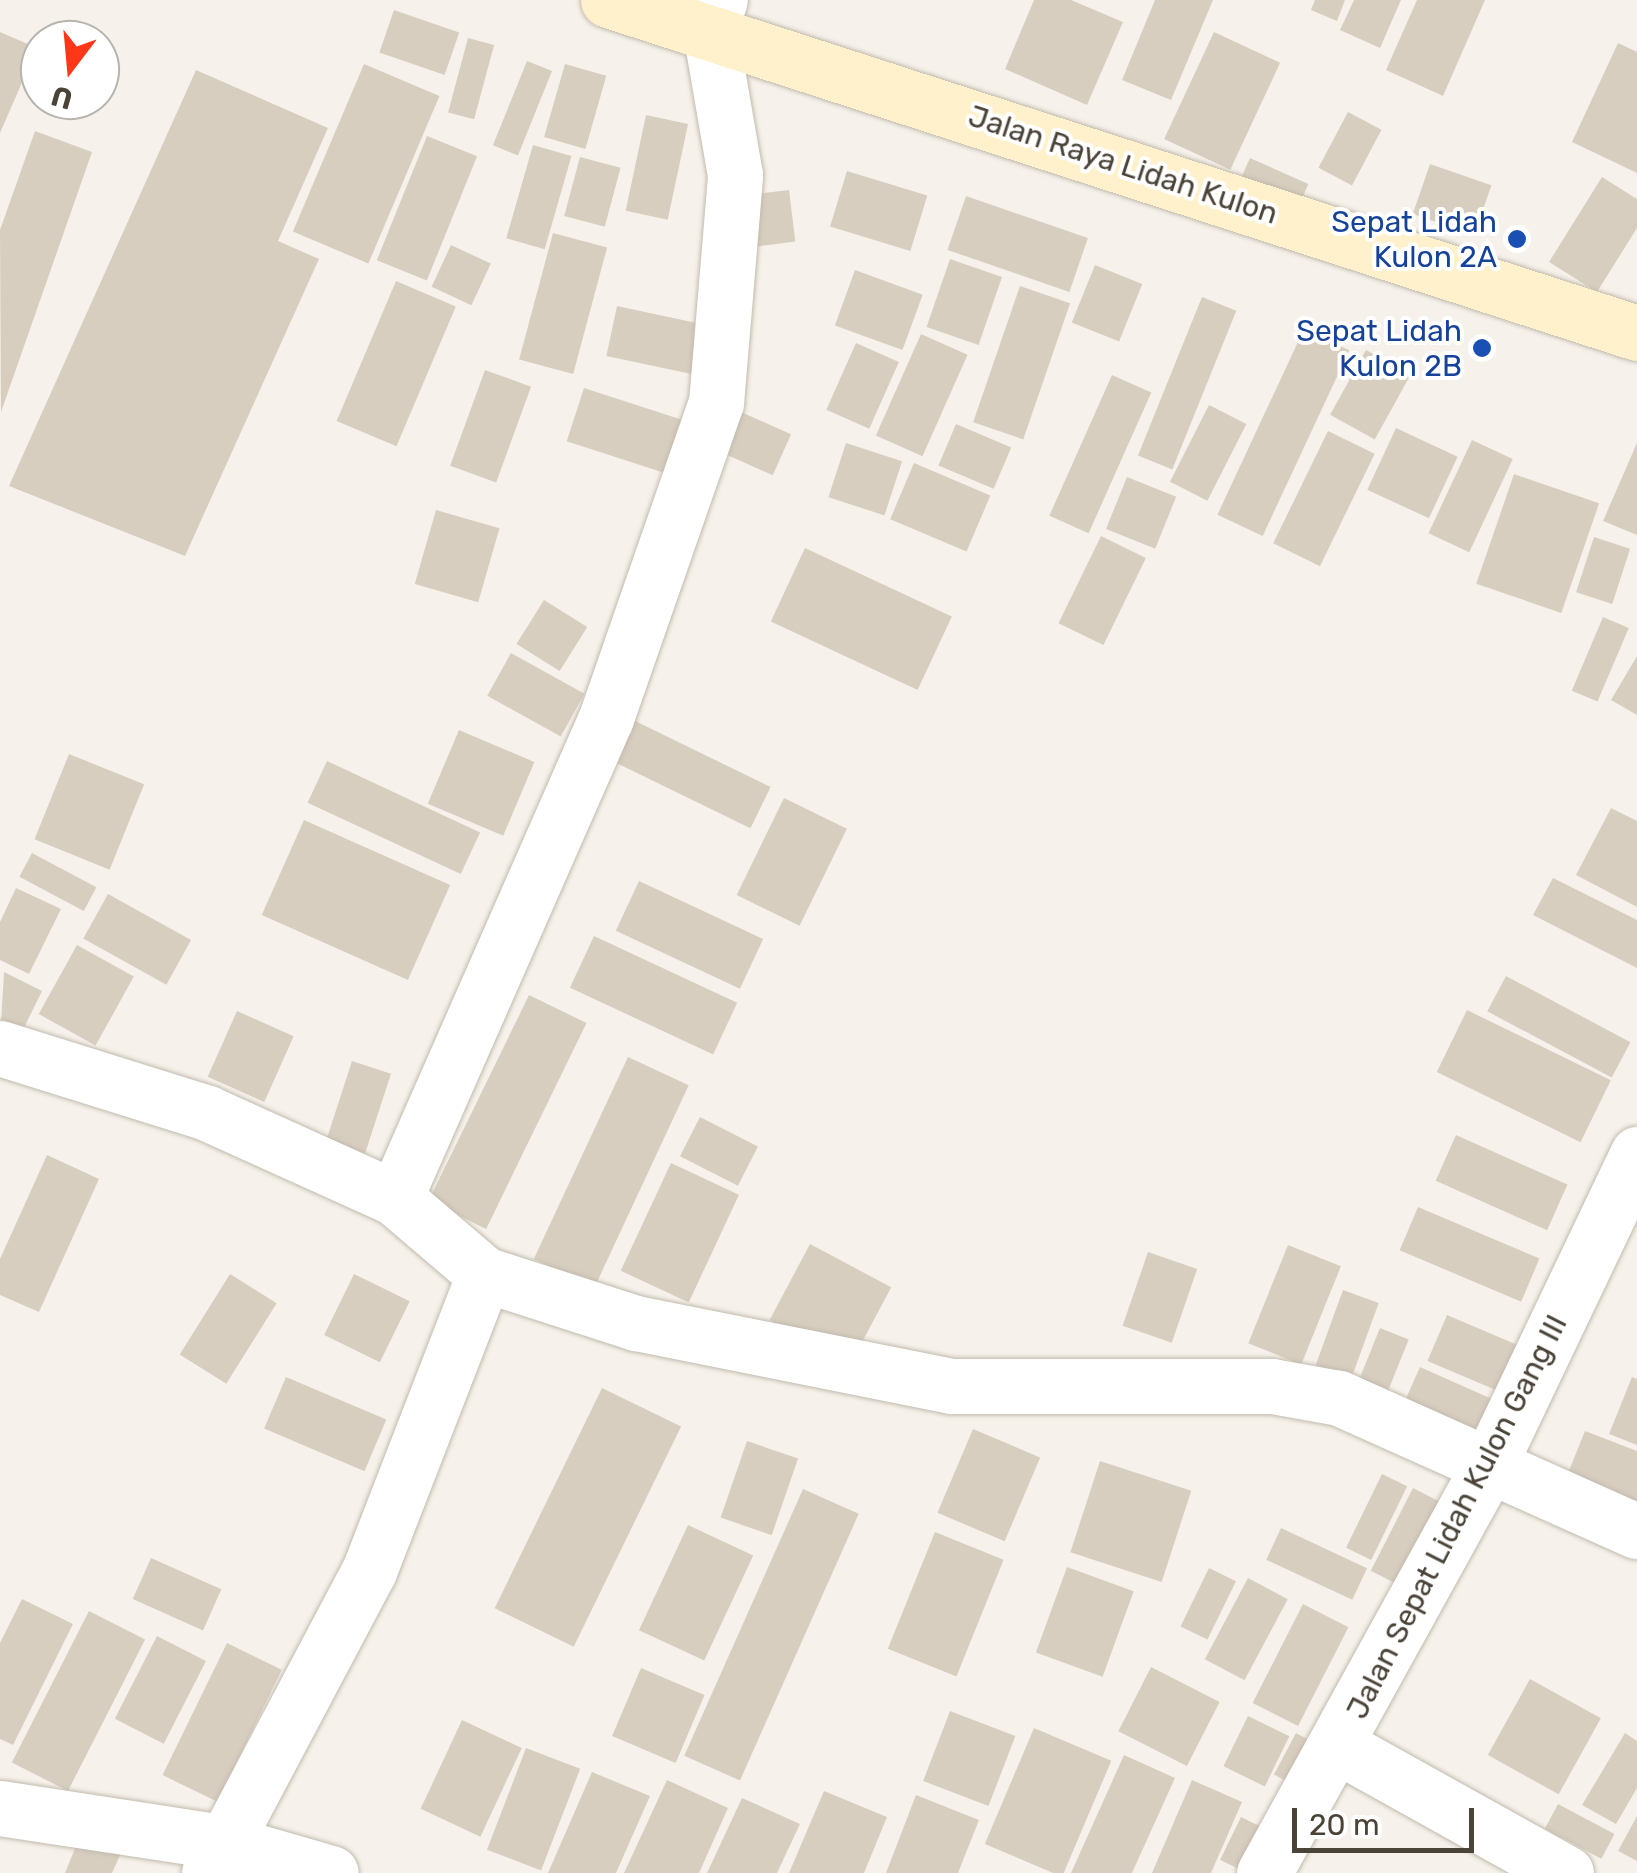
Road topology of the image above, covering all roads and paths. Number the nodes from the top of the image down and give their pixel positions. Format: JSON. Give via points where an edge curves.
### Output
{"nodes":[{"id":1,"x":608,"y":0,"type":"edge"},
{"id":2,"x":715,"y":15,"type":"edge"},
{"id":3,"x":1637,"y":333,"type":"edge"},
{"id":4,"x":0,"y":1048,"type":"edge"},
{"id":5,"x":1637,"y":1154,"type":"edge"},
{"id":6,"x":395,"y":1198,"type":"junction"},
{"id":7,"x":484,"y":1274,"type":"junction"},
{"id":8,"x":1488,"y":1467,"type":"junction"},
{"id":9,"x":1637,"y":1531,"type":"edge"},
{"id":10,"x":1338,"y":1746,"type":"junction"},
{"id":11,"x":0,"y":1808,"type":"edge"},
{"id":12,"x":216,"y":1858,"type":"edge"},
{"id":13,"x":331,"y":1873,"type":"edge"},
{"id":14,"x":1264,"y":1873,"type":"edge"},
{"id":15,"x":1566,"y":1873,"type":"edge"}],
"edges":[{"from":1,"to":2,"type":"main road","name":"Jalan Raya Lidah Kulon"},
{"from":2,"to":3,"type":"main road","name":"Jalan Raya Lidah Kulon"},
{"from":2,"to":6,"type":"street","via":[[735,174],[730,301],[716,404],[606,718]]},
{"from":4,"to":6,"type":"street","via":[[207,1112]]},
{"from":5,"to":8,"type":"street","name":"Jalan Sepat Lidah Kulon Gang III"},
{"from":6,"to":7,"type":"street"},
{"from":7,"to":8,"type":"street","via":[[636,1324],[894,1378],[1002,1388],[1272,1386],[1339,1398]]},
{"from":7,"to":12,"type":"street","via":[[370,1571]]},
{"from":8,"to":9,"type":"street"},
{"from":8,"to":10,"type":"street","name":"Jalan Sepat Lidah Kulon Gang III"},
{"from":10,"to":14,"type":"street","name":"Jalan Sepat Lidah Kulon Gang III"},
{"from":10,"to":15,"type":"street"},
{"from":11,"to":12,"type":"street"},
{"from":12,"to":13,"type":"street"}]}
